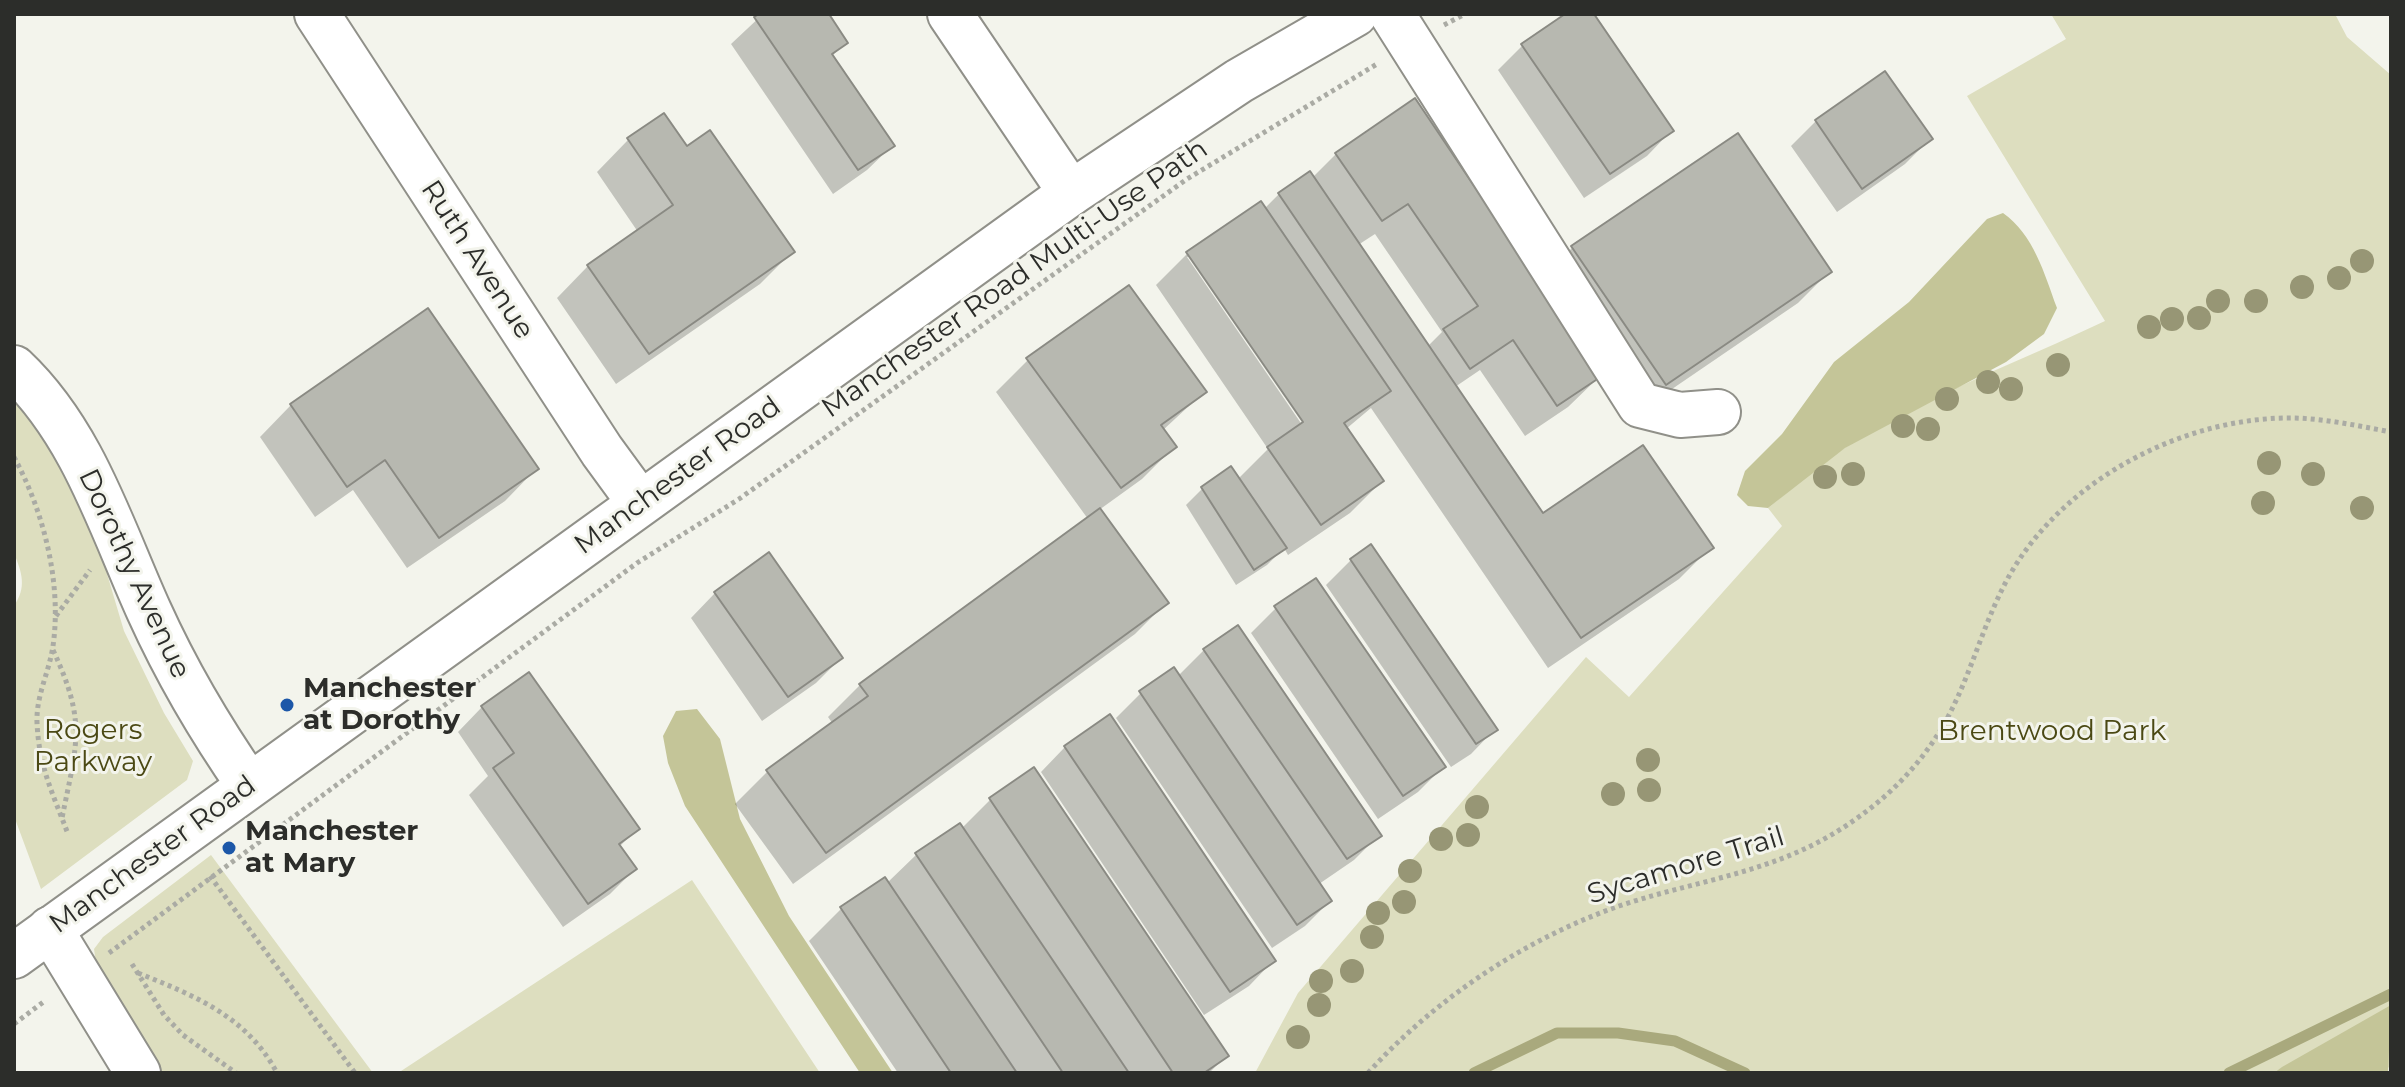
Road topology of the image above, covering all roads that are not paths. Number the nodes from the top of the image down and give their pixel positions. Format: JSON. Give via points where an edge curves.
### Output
{"nodes":[{"id":1,"x":317,"y":14,"type":"edge"},
{"id":2,"x":950,"y":14,"type":"edge"},
{"id":3,"x":1355,"y":14,"type":"edge"},
{"id":4,"x":1401,"y":29,"type":"edge"},
{"id":5,"x":1071,"y":193,"type":"junction"},
{"id":6,"x":14,"y":368,"type":"edge"},
{"id":7,"x":1718,"y":412,"type":"dead end"},
{"id":8,"x":640,"y":503,"type":"junction"},
{"id":9,"x":249,"y":785,"type":"junction"},
{"id":10,"x":50,"y":929,"type":"junction"},
{"id":11,"x":14,"y":956,"type":"edge"},
{"id":12,"x":138,"y":1073,"type":"edge"}],
"edges":[{"from":1,"to":8,"type":"main road","name":"Ruth Avenue"},
{"from":2,"to":5,"type":"main road"},
{"from":3,"to":5,"type":"main road","name":"Manchester Road","via":[[1239,81]]},
{"from":4,"to":7,"type":"main road","via":[[1640,405],[1680,415]]},
{"from":5,"to":8,"type":"main road","name":"Manchester Road"},
{"from":6,"to":9,"type":"main road","name":"Dorothy Avenue","via":[[58,420],[78,454],[172,661]]},
{"from":8,"to":9,"type":"main road","name":"Manchester Road"},
{"from":9,"to":10,"type":"main road","name":"Manchester Road"},
{"from":10,"to":11,"type":"main road","name":"Manchester Road"},
{"from":10,"to":12,"type":"main road"}]}
